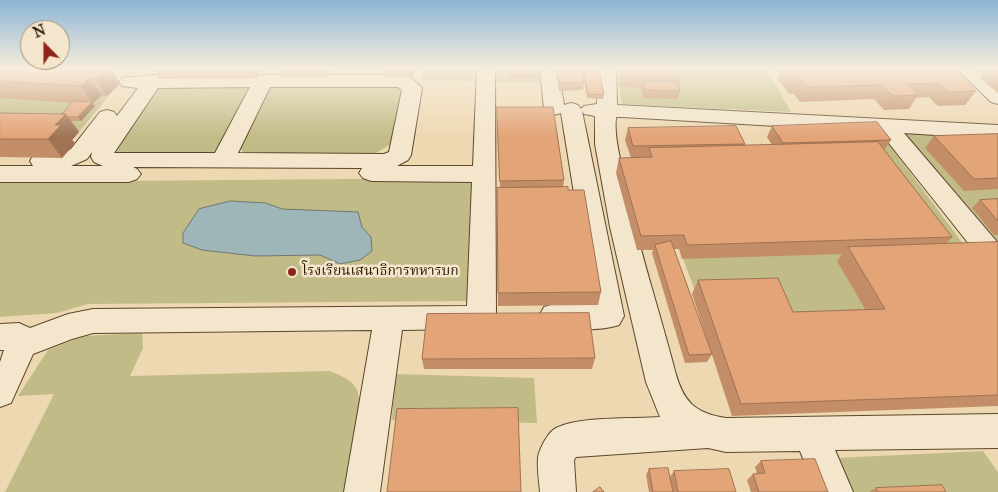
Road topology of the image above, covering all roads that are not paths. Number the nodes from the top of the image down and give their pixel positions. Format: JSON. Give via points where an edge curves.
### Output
{"nodes":[{"id":1,"x":126,"y":91,"type":"edge"},
{"id":2,"x":146,"y":91,"type":"edge"},
{"id":3,"x":259,"y":91,"type":"edge"},
{"id":4,"x":411,"y":91,"type":"edge"},
{"id":5,"x":491,"y":91,"type":"edge"},
{"id":6,"x":551,"y":91,"type":"edge"},
{"id":7,"x":608,"y":91,"type":"edge"},
{"id":8,"x":553,"y":109,"type":"junction"},
{"id":9,"x":608,"y":111,"type":"junction"},
{"id":10,"x":886,"y":125,"type":"junction"},
{"id":11,"x":998,"y":132,"type":"edge"},
{"id":12,"x":0,"y":160,"type":"edge"},
{"id":13,"x":223,"y":160,"type":"junction"},
{"id":14,"x":0,"y":174,"type":"edge"},
{"id":15,"x":490,"y":190,"type":"junction"},
{"id":16,"x":998,"y":261,"type":"edge"},
{"id":17,"x":646,"y":315,"type":"junction"},
{"id":18,"x":609,"y":316,"type":"junction"},
{"id":19,"x":481,"y":317,"type":"junction"},
{"id":20,"x":388,"y":318,"type":"junction"},
{"id":21,"x":10,"y":342,"type":"edge"},
{"id":22,"x":0,"y":392,"type":"edge"},
{"id":23,"x":998,"y":430,"type":"edge"},
{"id":24,"x":706,"y":432,"type":"junction"},
{"id":25,"x":811,"y":434,"type":"junction"},
{"id":26,"x":362,"y":492,"type":"edge"},
{"id":27,"x":558,"y":492,"type":"edge"},
{"id":28,"x":835,"y":492,"type":"edge"}],
"edges":[{"from":1,"to":12,"type":"lane","via":[[79,154],[71,159]]},
{"from":2,"to":13,"type":"lane","via":[[102,157],[107,160]]},
{"from":3,"to":13,"type":"lane"},
{"from":4,"to":13,"type":"lane","via":[[400,155],[394,159]]},
{"from":5,"to":15,"type":"lane","via":[[495,108]]},
{"from":6,"to":8,"type":"lane"},
{"from":7,"to":9,"type":"lane"},
{"from":8,"to":9,"type":"lane"},
{"from":8,"to":18,"type":"lane"},
{"from":9,"to":10,"type":"lane"},
{"from":9,"to":17,"type":"lane","via":[[606,132],[610,166]]},
{"from":10,"to":11,"type":"lane"},
{"from":10,"to":16,"type":"lane"},
{"from":14,"to":15,"type":"lane"},
{"from":15,"to":19,"type":"lane"},
{"from":17,"to":18,"type":"lane"},
{"from":17,"to":24,"type":"lane","via":[[672,407],[686,422]]},
{"from":18,"to":19,"type":"lane"},
{"from":19,"to":20,"type":"lane"},
{"from":20,"to":21,"type":"lane","via":[[93,321]]},
{"from":20,"to":26,"type":"lane"},
{"from":21,"to":22,"type":"lane","via":[[15,367]]},
{"from":23,"to":25,"type":"lane"},
{"from":24,"to":25,"type":"lane","via":[[726,435]]},
{"from":24,"to":27,"type":"lane","via":[[600,436],[566,441],[556,456]]},
{"from":25,"to":28,"type":"lane"}]}
